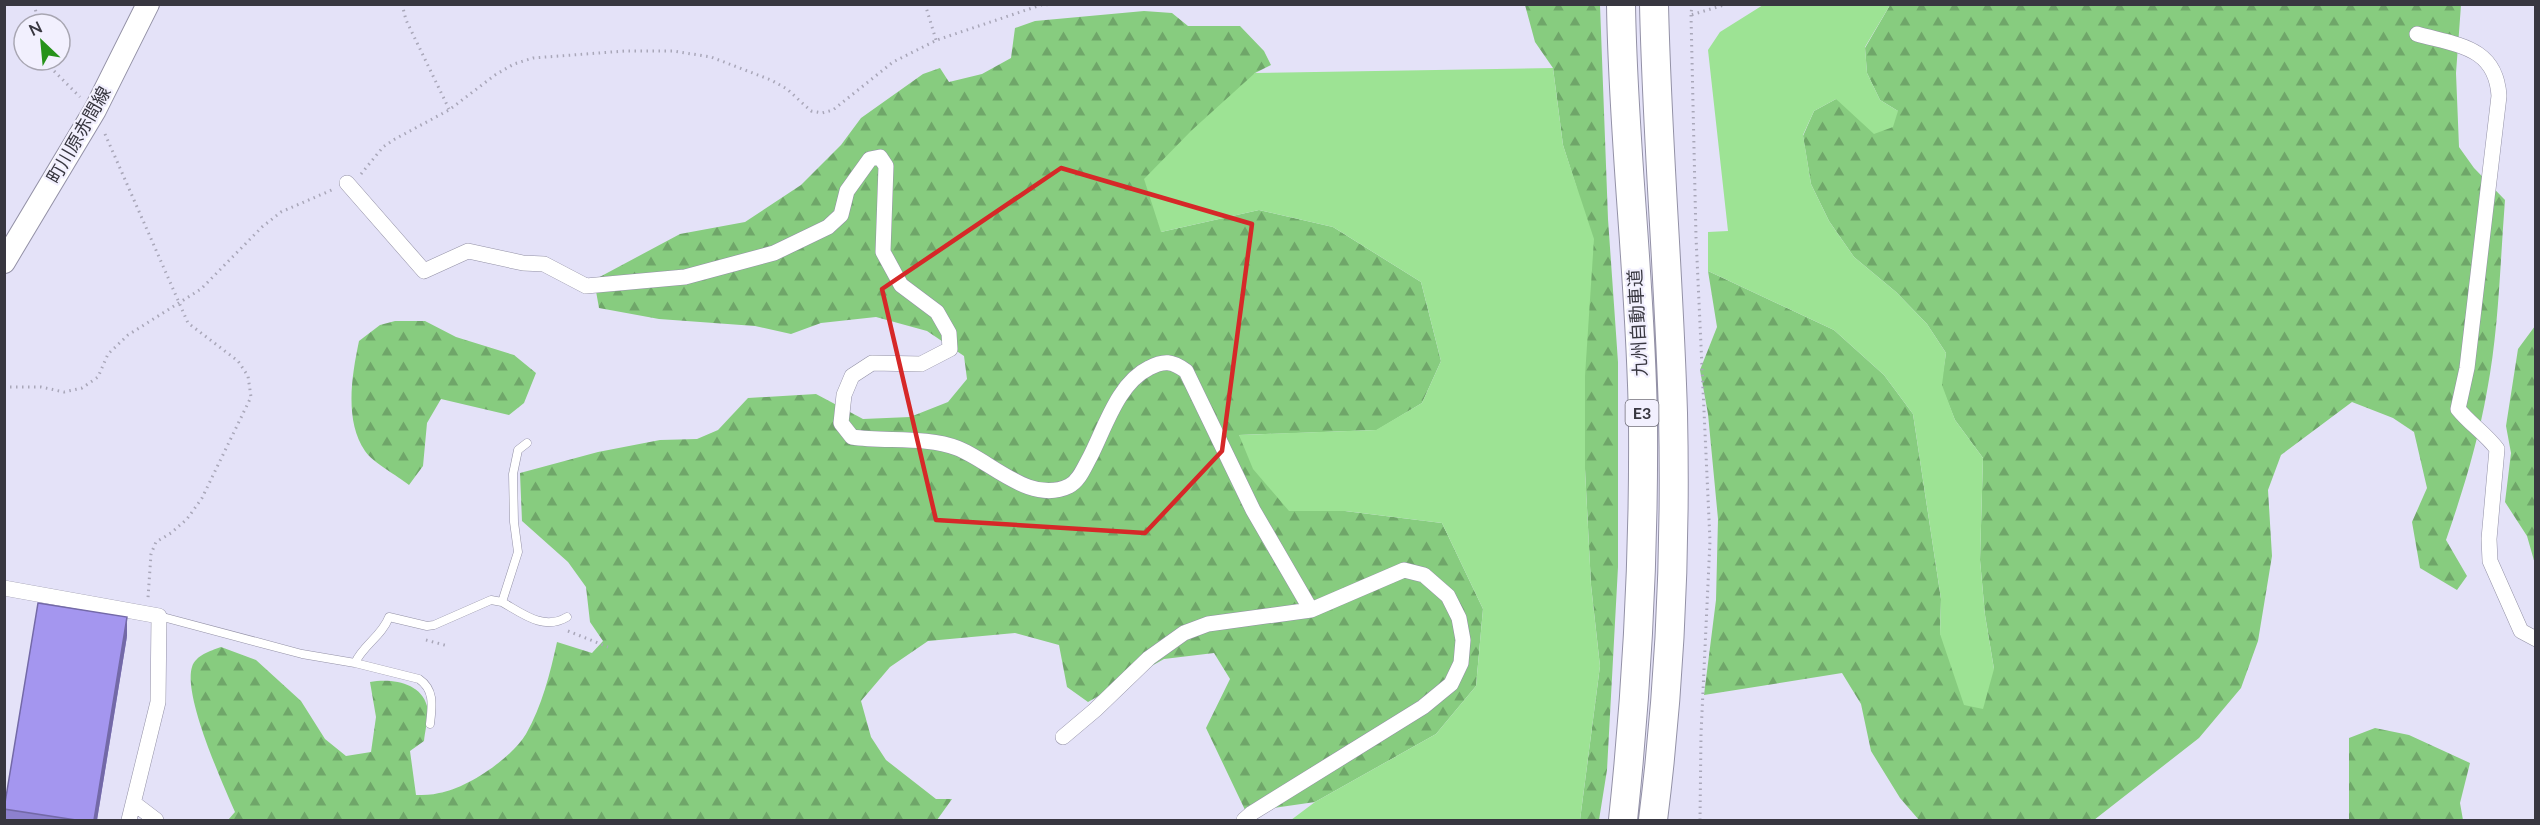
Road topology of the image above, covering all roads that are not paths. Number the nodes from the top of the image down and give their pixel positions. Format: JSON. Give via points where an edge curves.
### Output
{"nodes":[{"id":1,"x":148,"y":4,"type":"edge"},
{"id":2,"x":1621,"y":4,"type":"edge"},
{"id":3,"x":1654,"y":4,"type":"edge"},
{"id":4,"x":2416,"y":34,"type":"dead end"},
{"id":5,"x":347,"y":183,"type":"road end"},
{"id":6,"x":4,"y":262,"type":"edge"},
{"id":7,"x":527,"y":443,"type":"dead end"},
{"id":8,"x":4,"y":588,"type":"edge"},
{"id":9,"x":502,"y":602,"type":"junction"},
{"id":10,"x":1311,"y":610,"type":"junction"},
{"id":11,"x":153,"y":615,"type":"junction"},
{"id":12,"x":567,"y":617,"type":"dead end"},
{"id":13,"x":2535,"y":639,"type":"edge"},
{"id":14,"x":355,"y":663,"type":"junction"},
{"id":15,"x":430,"y":724,"type":"dead end"},
{"id":16,"x":1063,"y":737,"type":"dead end"},
{"id":17,"x":135,"y":804,"type":"junction"},
{"id":18,"x":129,"y":820,"type":"edge"},
{"id":19,"x":156,"y":820,"type":"edge"},
{"id":20,"x":1244,"y":820,"type":"edge"},
{"id":21,"x":1623,"y":820,"type":"edge"},
{"id":22,"x":1653,"y":820,"type":"edge"}],
"edges":[{"from":1,"to":6,"type":"main road","name":"町川原赤間線","via":[[95,110]]},
{"from":2,"to":21,"type":"highway","name":"九州自動車道","number":"E3","via":[[1643,420],[1638,650]]},
{"from":3,"to":22,"type":"highway","name":"九州自動車道","number":"E3","via":[[1673,413],[1673,525],[1663,744]]},
{"from":4,"to":13,"type":"street","via":[[2472,49],[2486,58],[2498,83],[2467,368],[2458,409],[2497,449],[2490,561],[2521,632]]},
{"from":5,"to":10,"type":"street","via":[[424,271],[468,251],[544,264],[586,286],[685,277],[774,253],[828,227],[841,215],[848,191],[870,159],[880,157],[886,166],[883,252],[901,285],[937,312],[949,333],[950,349],[921,364],[872,363],[852,376],[844,395],[841,423],[852,437],[956,447],[1033,489],[1053,492],[1071,486],[1081,474],[1136,374],[1161,362],[1174,363],[1186,371],[1253,510]]},
{"from":7,"to":9,"type":"lane","via":[[518,450],[513,474],[518,552]]},
{"from":8,"to":11,"type":"street"},
{"from":9,"to":12,"type":"lane","via":[[541,622],[556,623]]},
{"from":9,"to":14,"type":"lane","via":[[491,600],[427,626],[389,617]]},
{"from":10,"to":16,"type":"street","via":[[1230,620],[1184,633],[1149,658]]},
{"from":10,"to":20,"type":"street","via":[[1404,570],[1424,575],[1448,596],[1459,618],[1463,640],[1461,663],[1451,684],[1423,707]]},
{"from":11,"to":14,"type":"lane","via":[[302,654]]},
{"from":11,"to":17,"type":"street","via":[[158,702]]},
{"from":14,"to":15,"type":"lane","via":[[427,684],[432,702]]},
{"from":17,"to":18,"type":"street"},
{"from":17,"to":19,"type":"street"}]}
